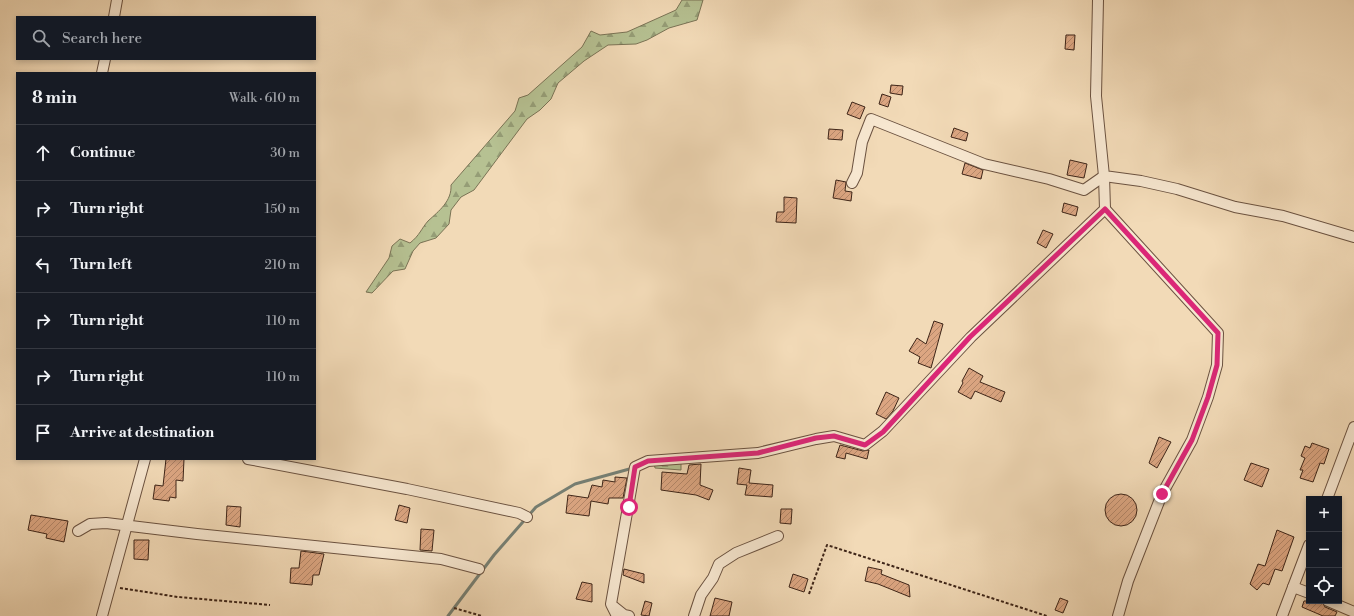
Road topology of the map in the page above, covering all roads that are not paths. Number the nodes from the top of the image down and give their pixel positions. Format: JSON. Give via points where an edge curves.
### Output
{"nodes":[{"id":1,"x":117,"y":0,"type":"edge"},
{"id":2,"x":1098,"y":0,"type":"edge"},
{"id":3,"x":114,"y":16,"type":"edge"},
{"id":4,"x":105,"y":60,"type":"edge"},
{"id":5,"x":102,"y":72,"type":"edge"},
{"id":6,"x":1104,"y":176,"type":"junction"},
{"id":7,"x":852,"y":183,"type":"dead end"},
{"id":8,"x":1105,"y":209,"type":"junction"},
{"id":9,"x":1354,"y":237,"type":"edge"},
{"id":10,"x":1354,"y":427,"type":"edge"},
{"id":11,"x":145,"y":460,"type":"edge"},
{"id":12,"x":253,"y":460,"type":"edge"},
{"id":13,"x":1328,"y":496,"type":"edge"},
{"id":14,"x":527,"y":517,"type":"dead end"},
{"id":15,"x":126,"y":526,"type":"junction"},
{"id":16,"x":78,"y":531,"type":"dead end"},
{"id":17,"x":778,"y":536,"type":"dead end"},
{"id":18,"x":1306,"y":553,"type":"edge"},
{"id":19,"x":479,"y":569,"type":"dead end"},
{"id":20,"x":1293,"y":587,"type":"junction"},
{"id":21,"x":1306,"y":592,"type":"edge"},
{"id":22,"x":611,"y":604,"type":"junction"},
{"id":23,"x":1335,"y":604,"type":"edge"},
{"id":24,"x":1354,"y":612,"type":"edge"},
{"id":25,"x":102,"y":616,"type":"edge"},
{"id":26,"x":617,"y":616,"type":"edge"},
{"id":27,"x":629,"y":616,"type":"edge"},
{"id":28,"x":694,"y":616,"type":"edge"},
{"id":29,"x":1118,"y":616,"type":"edge"},
{"id":30,"x":1282,"y":616,"type":"edge"}],
"edges":[{"from":1,"to":3,"type":"street"},
{"from":2,"to":6,"type":"street","via":[[1096,96]]},
{"from":4,"to":5,"type":"street"},
{"from":6,"to":7,"type":"street","via":[[1084,190],[984,164],[871,119],[862,142],[857,174]]},
{"from":6,"to":8,"type":"street"},
{"from":6,"to":9,"type":"street","via":[[1141,180],[1170,187],[1234,207],[1283,216]]},
{"from":8,"to":22,"type":"street","via":[[970,337],[883,432],[865,445],[834,436],[758,453],[648,461],[635,467]]},
{"from":8,"to":29,"type":"street","via":[[1218,333],[1217,365],[1208,397],[1192,440],[1162,494],[1128,581]]},
{"from":10,"to":13,"type":"street"},
{"from":11,"to":15,"type":"street"},
{"from":12,"to":14,"type":"street","via":[[407,489],[519,513]]},
{"from":15,"to":16,"type":"street","via":[[90,524]]},
{"from":15,"to":19,"type":"street","via":[[441,559]]},
{"from":15,"to":25,"type":"street"},
{"from":17,"to":28,"type":"street","via":[[736,553],[719,564],[701,595]]},
{"from":18,"to":20,"type":"street"},
{"from":20,"to":21,"type":"street"},
{"from":20,"to":30,"type":"street"},
{"from":22,"to":26,"type":"street"},
{"from":22,"to":27,"type":"street"},
{"from":23,"to":24,"type":"street"}]}
